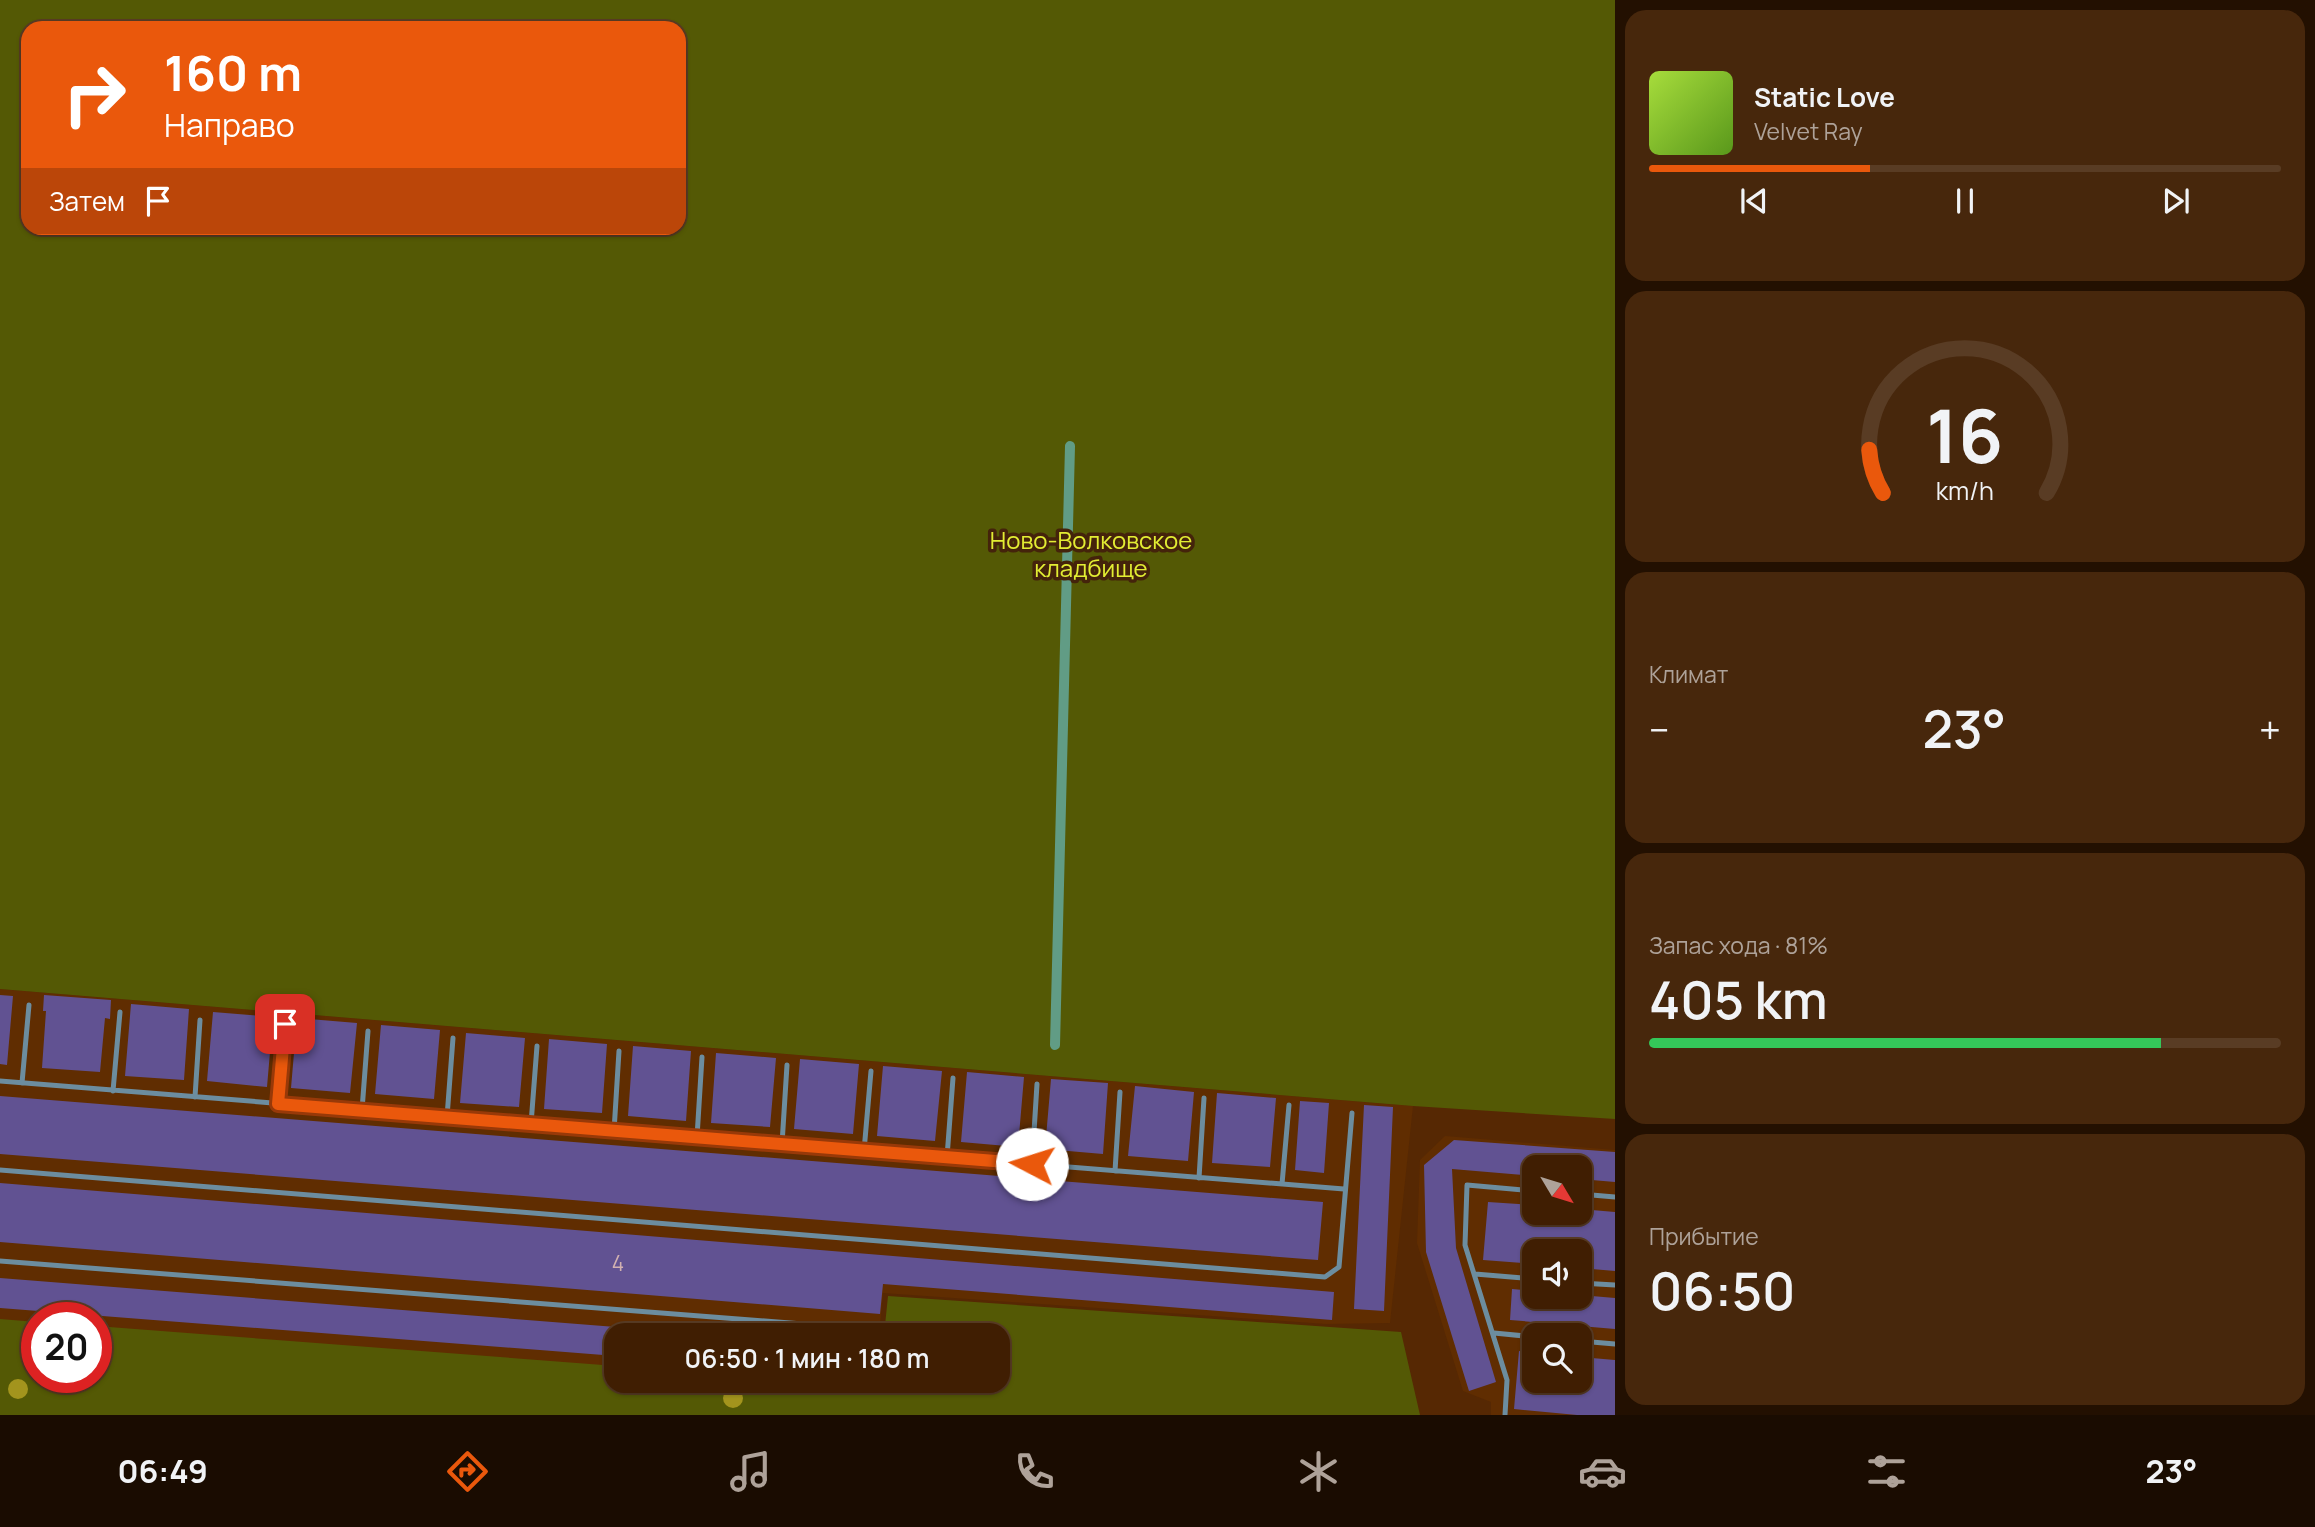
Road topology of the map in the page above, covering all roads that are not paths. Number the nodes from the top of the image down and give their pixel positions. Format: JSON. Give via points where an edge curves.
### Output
{"nodes":[{"id":1,"x":29,"y":1005,"type":"dead end"},
{"id":2,"x":120,"y":1012,"type":"dead end"},
{"id":3,"x":200,"y":1020,"type":"dead end"},
{"id":4,"x":285,"y":1024,"type":"dead end"},
{"id":5,"x":368,"y":1031,"type":"dead end"},
{"id":6,"x":453,"y":1038,"type":"dead end"},
{"id":7,"x":537,"y":1046,"type":"dead end"},
{"id":8,"x":619,"y":1051,"type":"dead end"},
{"id":9,"x":702,"y":1057,"type":"dead end"},
{"id":10,"x":787,"y":1065,"type":"dead end"},
{"id":11,"x":871,"y":1072,"type":"dead end"},
{"id":12,"x":953,"y":1078,"type":"dead end"},
{"id":13,"x":0,"y":1082,"type":"edge"},
{"id":14,"x":22,"y":1083,"type":"junction"},
{"id":15,"x":1037,"y":1084,"type":"dead end"},
{"id":16,"x":113,"y":1091,"type":"junction"},
{"id":17,"x":1119,"y":1092,"type":"dead end"},
{"id":18,"x":195,"y":1097,"type":"junction"},
{"id":19,"x":1204,"y":1098,"type":"dead end"},
{"id":20,"x":278,"y":1104,"type":"junction"},
{"id":21,"x":1289,"y":1105,"type":"dead end"},
{"id":22,"x":362,"y":1110,"type":"junction"},
{"id":23,"x":1352,"y":1112,"type":"dead end"},
{"id":24,"x":447,"y":1117,"type":"junction"},
{"id":25,"x":531,"y":1124,"type":"junction"},
{"id":26,"x":614,"y":1131,"type":"junction"},
{"id":27,"x":697,"y":1137,"type":"junction"},
{"id":28,"x":782,"y":1144,"type":"junction"},
{"id":29,"x":864,"y":1151,"type":"junction"},
{"id":30,"x":947,"y":1157,"type":"junction"},
{"id":31,"x":1032,"y":1164,"type":"junction"},
{"id":32,"x":0,"y":1170,"type":"edge"},
{"id":33,"x":1115,"y":1171,"type":"junction"},
{"id":34,"x":1199,"y":1178,"type":"junction"},
{"id":35,"x":1282,"y":1184,"type":"junction"},
{"id":36,"x":1344,"y":1189,"type":"junction"},
{"id":37,"x":1522,"y":1190,"type":"edge"},
{"id":38,"x":1592,"y":1195,"type":"edge"},
{"id":39,"x":1615,"y":1197,"type":"edge"},
{"id":40,"x":0,"y":1261,"type":"edge"},
{"id":41,"x":1475,"y":1274,"type":"junction"},
{"id":42,"x":1522,"y":1278,"type":"edge"},
{"id":43,"x":1592,"y":1284,"type":"edge"},
{"id":44,"x":1615,"y":1285,"type":"edge"},
{"id":45,"x":790,"y":1323,"type":"edge"},
{"id":46,"x":1494,"y":1333,"type":"junction"},
{"id":47,"x":1522,"y":1336,"type":"edge"},
{"id":48,"x":1592,"y":1342,"type":"edge"},
{"id":49,"x":1615,"y":1344,"type":"edge"},
{"id":50,"x":1505,"y":1415,"type":"edge"}],
"edges":[{"from":1,"to":14,"type":"lane"},
{"from":2,"to":16,"type":"lane"},
{"from":3,"to":18,"type":"lane"},
{"from":4,"to":20,"type":"lane"},
{"from":5,"to":22,"type":"lane"},
{"from":6,"to":24,"type":"lane"},
{"from":7,"to":25,"type":"lane"},
{"from":8,"to":26,"type":"lane"},
{"from":9,"to":27,"type":"lane"},
{"from":10,"to":28,"type":"lane"},
{"from":11,"to":29,"type":"lane"},
{"from":12,"to":30,"type":"lane"},
{"from":13,"to":14,"type":"lane"},
{"from":14,"to":16,"type":"lane"},
{"from":15,"to":31,"type":"lane"},
{"from":16,"to":18,"type":"lane"},
{"from":17,"to":33,"type":"lane"},
{"from":18,"to":20,"type":"lane"},
{"from":19,"to":34,"type":"lane"},
{"from":20,"to":22,"type":"lane"},
{"from":21,"to":35,"type":"lane"},
{"from":22,"to":24,"type":"lane"},
{"from":23,"to":36,"type":"lane"},
{"from":24,"to":25,"type":"lane"},
{"from":25,"to":26,"type":"lane"},
{"from":26,"to":27,"type":"lane"},
{"from":27,"to":28,"type":"lane"},
{"from":28,"to":29,"type":"lane"},
{"from":29,"to":30,"type":"lane"},
{"from":30,"to":31,"type":"lane"},
{"from":31,"to":33,"type":"lane"},
{"from":32,"to":36,"type":"lane","via":[[1325,1277],[1339,1267]]},
{"from":33,"to":34,"type":"lane"},
{"from":34,"to":35,"type":"lane"},
{"from":35,"to":36,"type":"lane"},
{"from":37,"to":41,"type":"lane","via":[[1467,1185],[1465,1245]]},
{"from":38,"to":39,"type":"lane"},
{"from":40,"to":45,"type":"lane"},
{"from":41,"to":42,"type":"lane"},
{"from":41,"to":46,"type":"lane"},
{"from":43,"to":44,"type":"lane"},
{"from":46,"to":47,"type":"lane"},
{"from":46,"to":50,"type":"lane","via":[[1507,1380]]},
{"from":48,"to":49,"type":"lane"}]}
